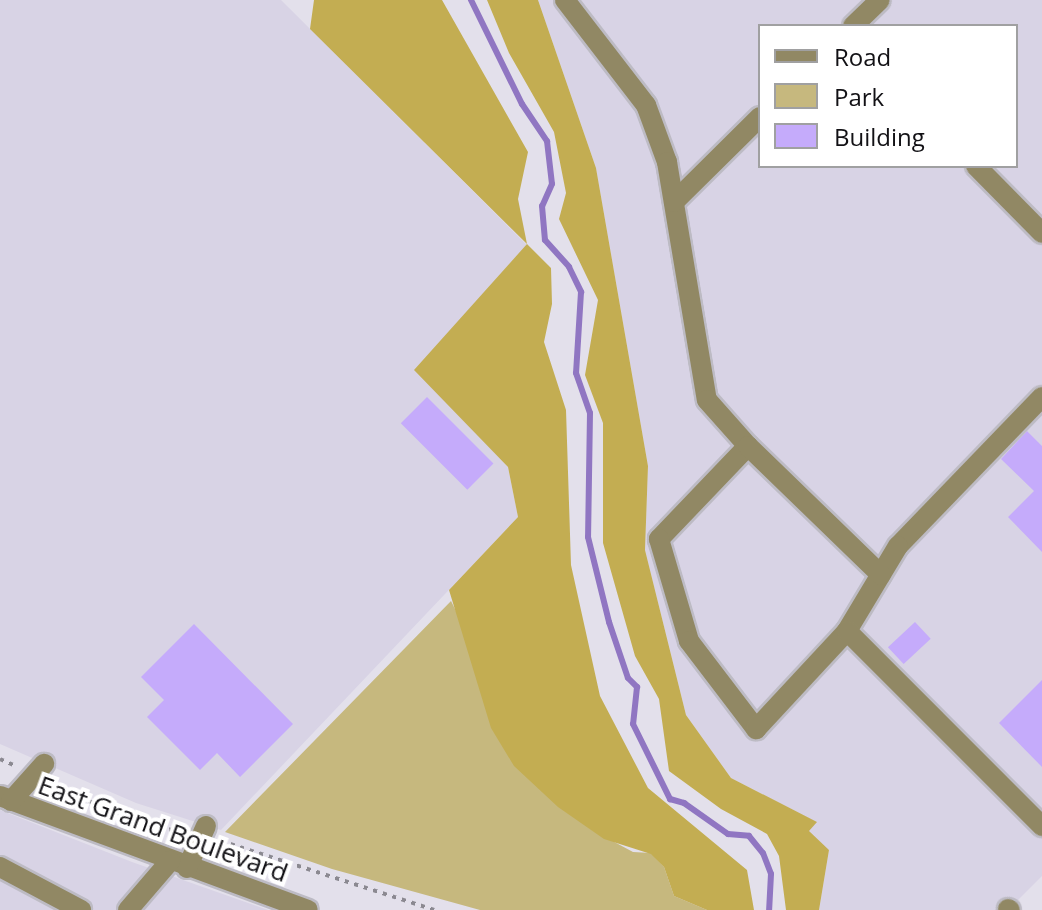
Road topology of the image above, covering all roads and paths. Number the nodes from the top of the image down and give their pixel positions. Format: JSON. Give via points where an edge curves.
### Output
{"nodes":[{"id":1,"x":565,"y":0,"type":"edge"},
{"id":2,"x":880,"y":0,"type":"edge"},
{"id":3,"x":855,"y":24,"type":"edge"},
{"id":4,"x":758,"y":119,"type":"edge"},
{"id":5,"x":978,"y":168,"type":"edge"},
{"id":6,"x":674,"y":202,"type":"junction"},
{"id":7,"x":1042,"y":233,"type":"edge"},
{"id":8,"x":1042,"y":397,"type":"edge"},
{"id":9,"x":748,"y":446,"type":"junction"},
{"id":10,"x":881,"y":575,"type":"junction"},
{"id":11,"x":847,"y":631,"type":"junction"},
{"id":12,"x":44,"y":764,"type":"dead end"},
{"id":13,"x":6,"y":798,"type":"edge"},
{"id":14,"x":206,"y":826,"type":"dead end"},
{"id":15,"x":1042,"y":826,"type":"edge"},
{"id":16,"x":178,"y":865,"type":"junction"},
{"id":17,"x":0,"y":867,"type":"edge"},
{"id":18,"x":81,"y":910,"type":"edge"},
{"id":19,"x":128,"y":910,"type":"edge"},
{"id":20,"x":308,"y":910,"type":"edge"}],
"edges":[{"from":1,"to":6,"type":"street","via":[[646,105],[667,162]]},
{"from":2,"to":3,"type":"street"},
{"from":4,"to":6,"type":"street"},
{"from":5,"to":7,"type":"street"},
{"from":6,"to":9,"type":"street","via":[[707,400]]},
{"from":8,"to":10,"type":"street","via":[[898,546]]},
{"from":9,"to":10,"type":"street"},
{"from":9,"to":11,"type":"street","via":[[659,539],[689,641],[756,729]]},
{"from":10,"to":11,"type":"street"},
{"from":11,"to":15,"type":"street"},
{"from":12,"to":13,"type":"street"},
{"from":13,"to":16,"type":"street","name":"East Grand Boulevard"},
{"from":14,"to":16,"type":"street"},
{"from":16,"to":19,"type":"street"},
{"from":16,"to":20,"type":"street","name":"East Grand Boulevard"},
{"from":17,"to":18,"type":"street"}]}
